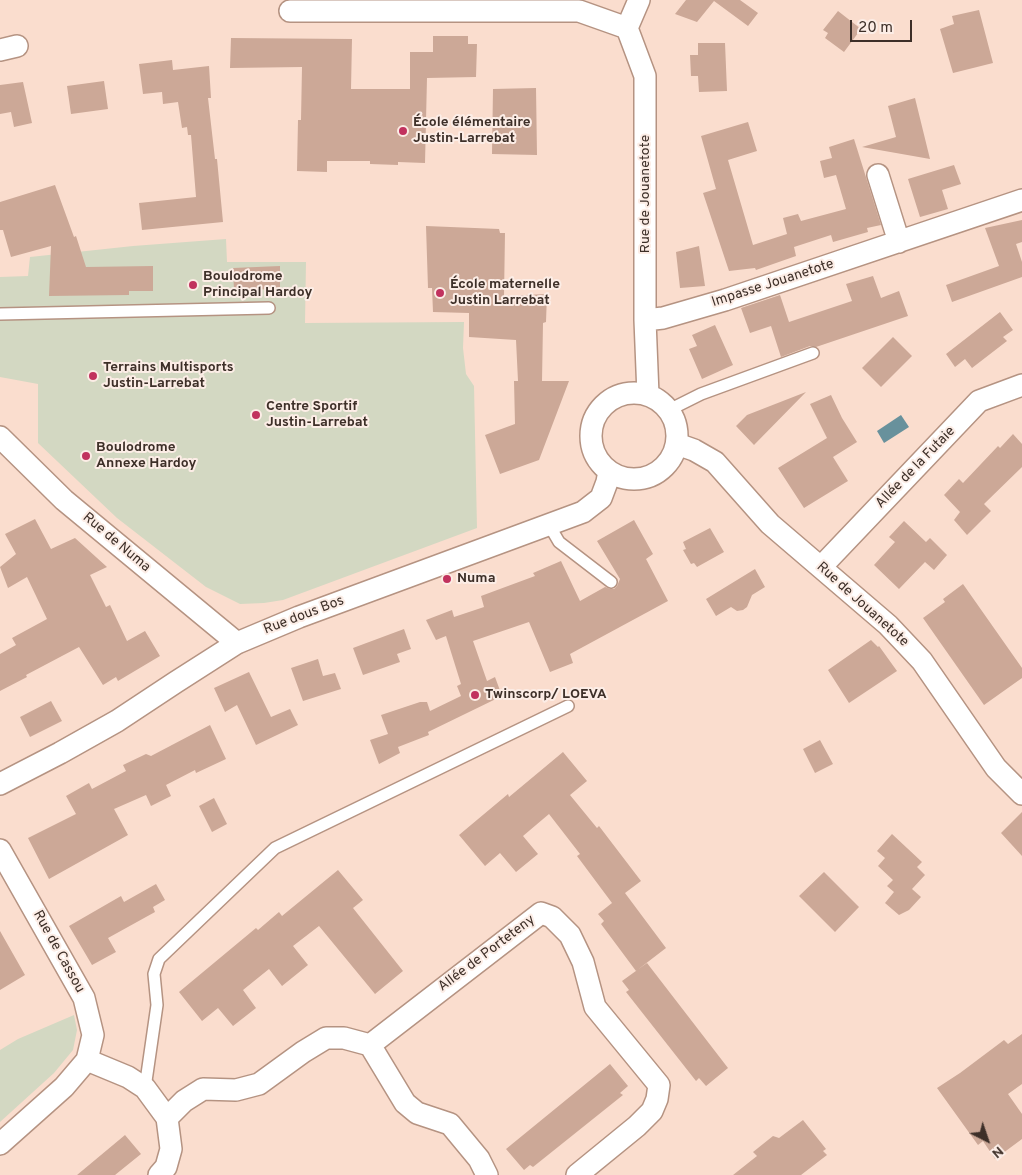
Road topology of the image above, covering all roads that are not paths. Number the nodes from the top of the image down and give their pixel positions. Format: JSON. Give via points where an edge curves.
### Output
{"nodes":[{"id":1,"x":639,"y":0,"type":"edge"},
{"id":2,"x":481,"y":5,"type":"edge"},
{"id":3,"x":290,"y":11,"type":"dead end"},
{"id":4,"x":627,"y":28,"type":"junction"},
{"id":5,"x":878,"y":175,"type":"dead end"},
{"id":6,"x":1022,"y":200,"type":"edge"},
{"id":7,"x":899,"y":242,"type":"junction"},
{"id":8,"x":269,"y":308,"type":"dead end"},
{"id":9,"x":0,"y":314,"type":"edge"},
{"id":10,"x":645,"y":320,"type":"junction"},
{"id":11,"x":813,"y":353,"type":"dead end"},
{"id":12,"x":1022,"y":385,"type":"edge"},
{"id":13,"x":648,"y":395,"type":"junction"},
{"id":14,"x":669,"y":410,"type":"junction"},
{"id":15,"x":0,"y":437,"type":"edge"},
{"id":16,"x":676,"y":444,"type":"junction"},
{"id":17,"x":609,"y":471,"type":"junction"},
{"id":18,"x":549,"y":525,"type":"junction"},
{"id":19,"x":821,"y":567,"type":"junction"},
{"id":20,"x":611,"y":582,"type":"dead end"},
{"id":21,"x":237,"y":643,"type":"junction"},
{"id":22,"x":568,"y":706,"type":"dead end"},
{"id":23,"x":0,"y":784,"type":"edge"},
{"id":24,"x":1022,"y":794,"type":"edge"},
{"id":25,"x":0,"y":850,"type":"edge"},
{"id":26,"x":370,"y":1045,"type":"junction"},
{"id":27,"x":87,"y":1060,"type":"junction"},
{"id":28,"x":145,"y":1088,"type":"junction"},
{"id":29,"x":166,"y":1118,"type":"junction"},
{"id":30,"x":0,"y":1144,"type":"edge"},
{"id":31,"x":159,"y":1175,"type":"edge"},
{"id":32,"x":487,"y":1175,"type":"edge"},
{"id":33,"x":577,"y":1175,"type":"edge"}],
"edges":[{"from":1,"to":4,"type":"street"},
{"from":2,"to":3,"type":"street"},
{"from":2,"to":4,"type":"street","via":[[580,11]]},
{"from":4,"to":10,"type":"street","name":"Rue de Jouanetote","via":[[645,76]]},
{"from":5,"to":7,"type":"street"},
{"from":6,"to":7,"type":"street","name":"Impasse Jouanetote"},
{"from":7,"to":10,"type":"street","name":"Impasse Jouanetote","via":[[725,300]]},
{"from":8,"to":9,"type":"lane"},
{"from":10,"to":13,"type":"street","name":"Rue de Jouanetote"},
{"from":11,"to":14,"type":"lane","via":[[701,394]]},
{"from":12,"to":19,"type":"street","name":"Allée de la Futaie","via":[[979,401]]},
{"from":13,"to":14,"type":"street"},
{"from":13,"to":17,"type":"street","via":[[620,394],[604,404],[593,420],[591,439],[596,457]]},
{"from":14,"to":16,"type":"street","via":[[677,428]]},
{"from":15,"to":21,"type":"street","name":"Rue de Numa","via":[[64,500]]},
{"from":16,"to":17,"type":"street","via":[[672,457],[650,476],[622,478]]},
{"from":16,"to":19,"type":"street","name":"Rue de Jouanetote","via":[[715,462],[770,524]]},
{"from":17,"to":18,"type":"street","name":"Rue dous Bos","via":[[601,498],[583,512]]},
{"from":18,"to":20,"type":"lane","via":[[559,542]]},
{"from":18,"to":21,"type":"street","name":"Rue dous Bos"},
{"from":19,"to":24,"type":"street","name":"Rue de Jouanetote","via":[[888,625],[922,661],[996,768]]},
{"from":21,"to":23,"type":"street","name":"Rue dous Bos","via":[[117,722]]},
{"from":22,"to":28,"type":"lane","via":[[275,848],[159,959],[154,974],[157,1005]]},
{"from":25,"to":27,"type":"street","name":"Rue de Cassou","via":[[84,998],[93,1035]]},
{"from":26,"to":29,"type":"street","via":[[344,1038],[326,1038],[259,1084],[236,1090],[202,1089]]},
{"from":26,"to":32,"type":"street","via":[[405,1103],[417,1113],[450,1124],[479,1159]]},
{"from":26,"to":33,"type":"street","name":"Allée de Porteteny","via":[[541,913],[552,917],[570,935],[583,962],[595,1007],[659,1085],[652,1111]]},
{"from":27,"to":28,"type":"street","via":[[128,1077]]},
{"from":27,"to":30,"type":"street","name":"Rue de Cassou","via":[[64,1087]]},
{"from":28,"to":29,"type":"street"},
{"from":29,"to":31,"type":"street","via":[[171,1149],[166,1167]]}]}
